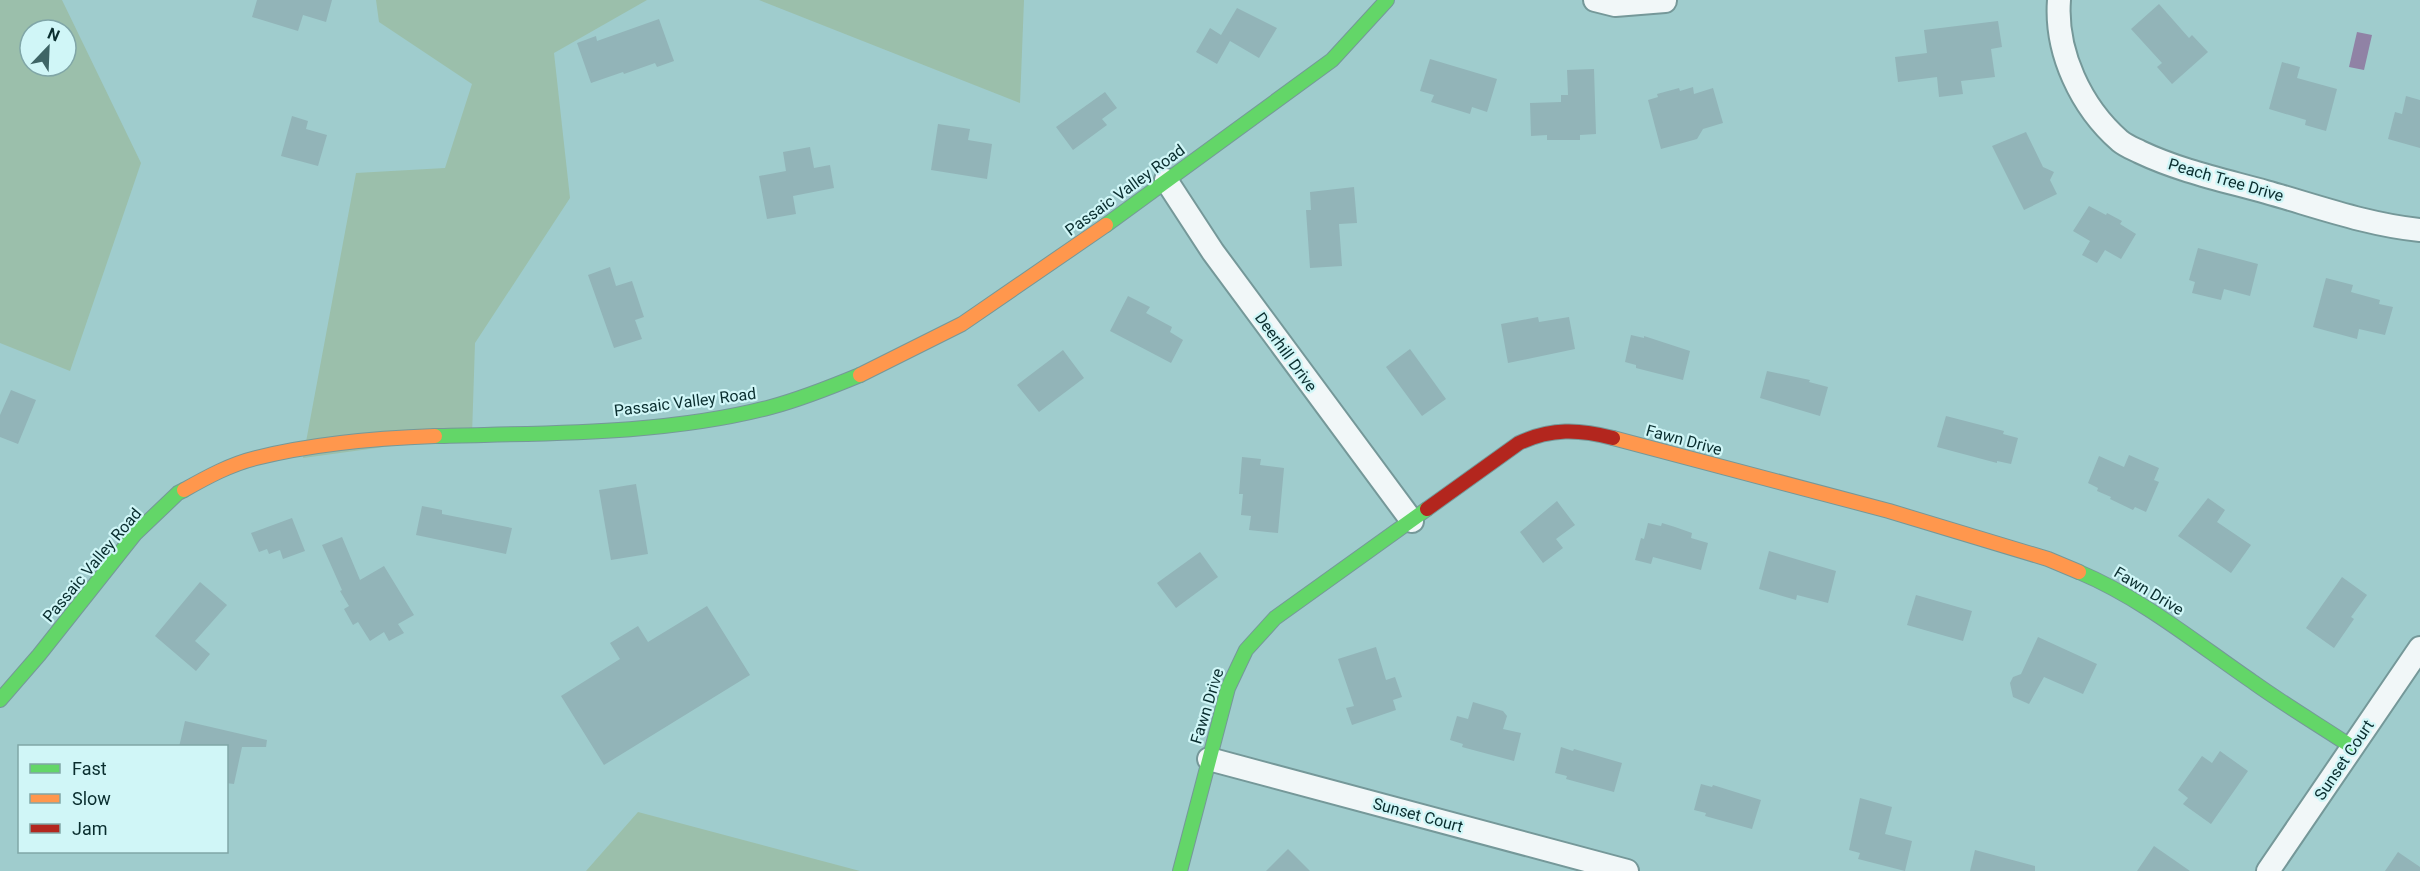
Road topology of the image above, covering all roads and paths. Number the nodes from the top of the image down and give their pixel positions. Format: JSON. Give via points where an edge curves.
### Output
{"nodes":[{"id":1,"x":1387,"y":0,"type":"edge"},
{"id":2,"x":1595,"y":0,"type":"edge"},
{"id":3,"x":2059,"y":0,"type":"edge"},
{"id":4,"x":1665,"y":1,"type":"edge"},
{"id":5,"x":1166,"y":180,"type":"junction"},
{"id":6,"x":2420,"y":230,"type":"edge"},
{"id":7,"x":1412,"y":521,"type":"junction"},
{"id":8,"x":2420,"y":648,"type":"edge"},
{"id":9,"x":0,"y":700,"type":"edge"},
{"id":10,"x":2352,"y":747,"type":"junction"},
{"id":11,"x":1209,"y":759,"type":"junction"},
{"id":12,"x":1180,"y":871,"type":"edge"},
{"id":13,"x":1627,"y":871,"type":"edge"},
{"id":14,"x":2268,"y":871,"type":"edge"}],
"edges":[{"from":1,"to":5,"type":"street","name":"Passaic Valley Road","via":[[1332,60]]},
{"from":2,"to":4,"type":"street","via":[[1615,5]]},
{"from":3,"to":6,"type":"street","name":"Peach Tree Drive","via":[[2066,58],[2076,84],[2121,142],[2167,165],[2355,217]]},
{"from":5,"to":7,"type":"street","name":"Deerhill Drive","via":[[1213,252]]},
{"from":5,"to":9,"type":"street","name":"Passaic Valley Road","via":[[962,324],[876,368],[771,407],[654,426],[416,437],[314,447],[255,458],[213,474],[178,493],[135,534]]},
{"from":7,"to":10,"type":"street","name":"Fawn Drive","via":[[1519,443],[1558,429],[1599,434],[1889,511],[2059,563],[2101,581],[2160,615],[2254,684]]},
{"from":7,"to":11,"type":"street","name":"Fawn Drive","via":[[1255,636],[1239,659],[1228,688]]},
{"from":8,"to":10,"type":"street","name":"Sunset Court"},
{"from":10,"to":14,"type":"street","name":"Sunset Court"},
{"from":11,"to":12,"type":"street","name":"Fawn Drive"},
{"from":11,"to":13,"type":"street","name":"Sunset Court"}]}
